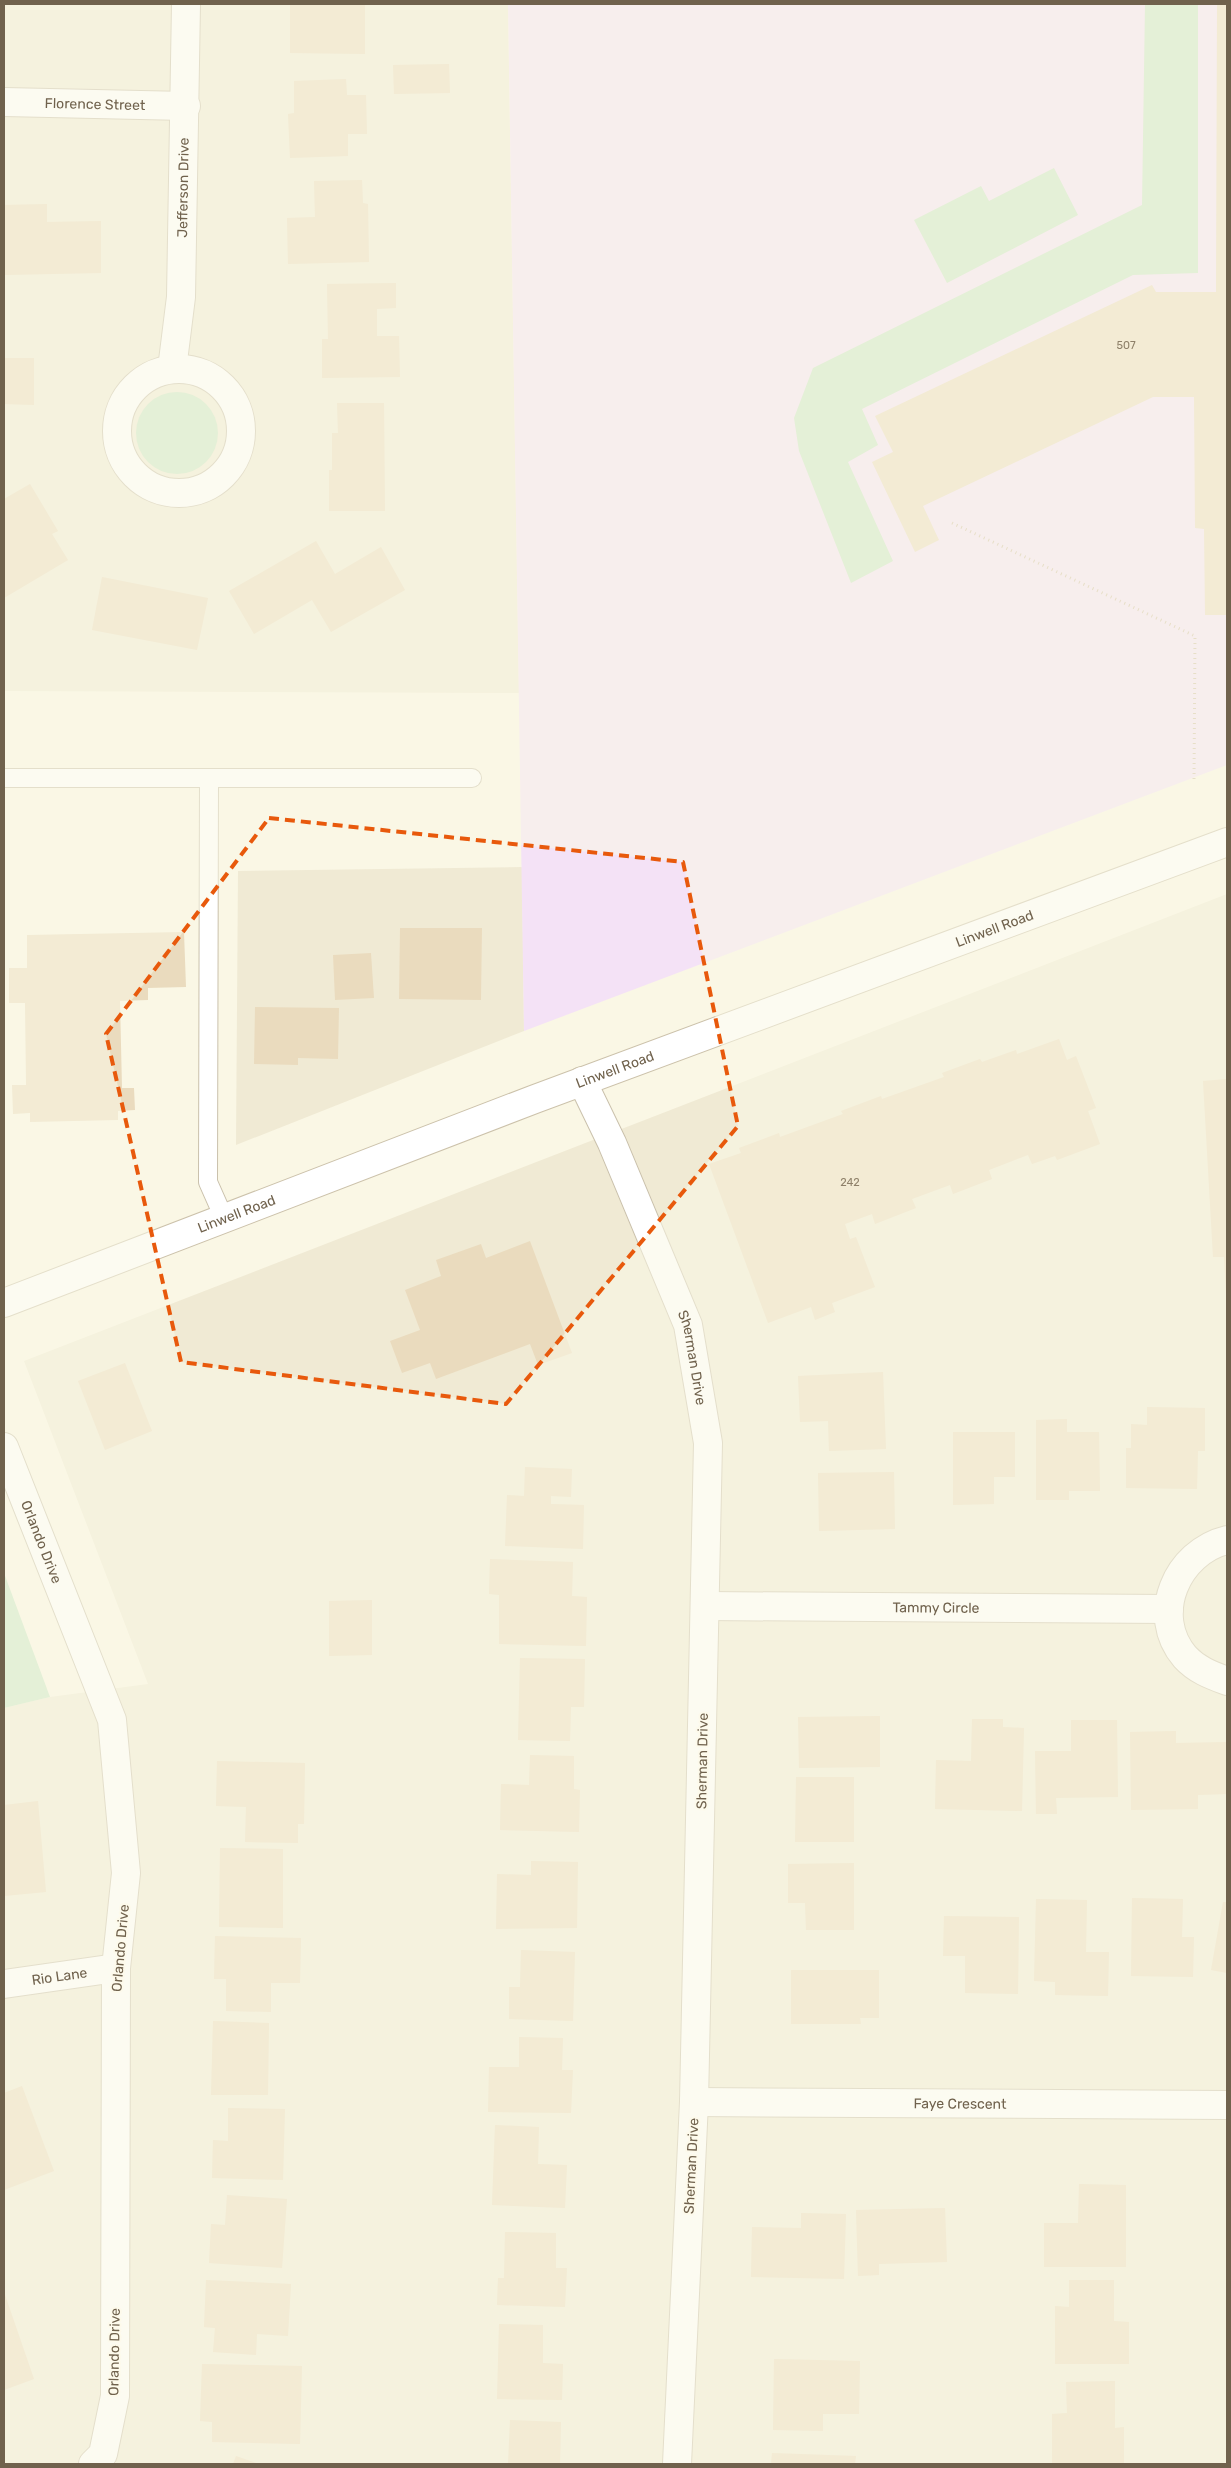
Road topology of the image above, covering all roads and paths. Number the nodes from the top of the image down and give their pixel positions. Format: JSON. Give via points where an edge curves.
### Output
{"nodes":[{"id":1,"x":186,"y":4,"type":"edge"},
{"id":2,"x":4,"y":102,"type":"edge"},
{"id":3,"x":186,"y":106,"type":"junction"},
{"id":4,"x":172,"y":369,"type":"junction"},
{"id":5,"x":952,"y":522,"type":"dead end"},
{"id":6,"x":4,"y":778,"type":"edge"},
{"id":7,"x":209,"y":778,"type":"junction"},
{"id":8,"x":472,"y":778,"type":"dead end"},
{"id":9,"x":1194,"y":781,"type":"dead end"},
{"id":10,"x":1227,"y":842,"type":"edge"},
{"id":11,"x":582,"y":1081,"type":"junction"},
{"id":12,"x":224,"y":1218,"type":"junction"},
{"id":13,"x":4,"y":1303,"type":"edge"},
{"id":14,"x":4,"y":1447,"type":"edge"},
{"id":15,"x":1227,"y":1540,"type":"edge"},
{"id":16,"x":705,"y":1606,"type":"junction"},
{"id":17,"x":1169,"y":1609,"type":"junction"},
{"id":18,"x":1227,"y":1682,"type":"edge"},
{"id":19,"x":116,"y":1968,"type":"junction"},
{"id":20,"x":4,"y":1984,"type":"edge"},
{"id":21,"x":694,"y":2102,"type":"junction"},
{"id":22,"x":1227,"y":2105,"type":"edge"},
{"id":23,"x":93,"y":2464,"type":"edge"},
{"id":24,"x":677,"y":2464,"type":"edge"}],
"edges":[{"from":1,"to":3,"type":"street","name":"Jefferson Drive"},
{"from":2,"to":3,"type":"street","name":"Florence Street"},
{"from":3,"to":4,"type":"street","name":"Jefferson Drive","via":[[181,297]]},
{"from":4,"to":4,"type":"street","via":[[193,370],[212,378],[238,410],[242,430],[239,451],[229,469],[214,484],[195,492],[174,494],[154,489],[137,478],[117,443],[116,422],[123,403],[135,386],[152,374]]},
{"from":5,"to":9,"type":"path","via":[[1195,636]]},
{"from":6,"to":7,"type":"lane"},
{"from":7,"to":8,"type":"lane"},
{"from":7,"to":12,"type":"lane","via":[[208,1182]]},
{"from":10,"to":11,"type":"street","name":"Linwell Road"},
{"from":11,"to":12,"type":"street","name":"Linwell Road"},
{"from":11,"to":16,"type":"street","name":"Sherman Drive","via":[[612,1143],[688,1325],[708,1443]]},
{"from":12,"to":13,"type":"street","name":"Linwell Road"},
{"from":14,"to":19,"type":"street","name":"Orlando Drive","via":[[112,1720],[126,1873]]},
{"from":15,"to":17,"type":"street","via":[[1214,1543],[1192,1557],[1177,1577]]},
{"from":16,"to":17,"type":"street","name":"Tammy Circle"},
{"from":16,"to":21,"type":"street","name":"Sherman Drive"},
{"from":17,"to":18,"type":"street","via":[[1172,1634],[1184,1656],[1204,1672]]},
{"from":19,"to":20,"type":"street","name":"Rio Lane"},
{"from":19,"to":23,"type":"street","name":"Orlando Drive","via":[[115,2396],[103,2454]]},
{"from":21,"to":22,"type":"street","name":"Faye Crescent"},
{"from":21,"to":24,"type":"street","name":"Sherman Drive"}]}
